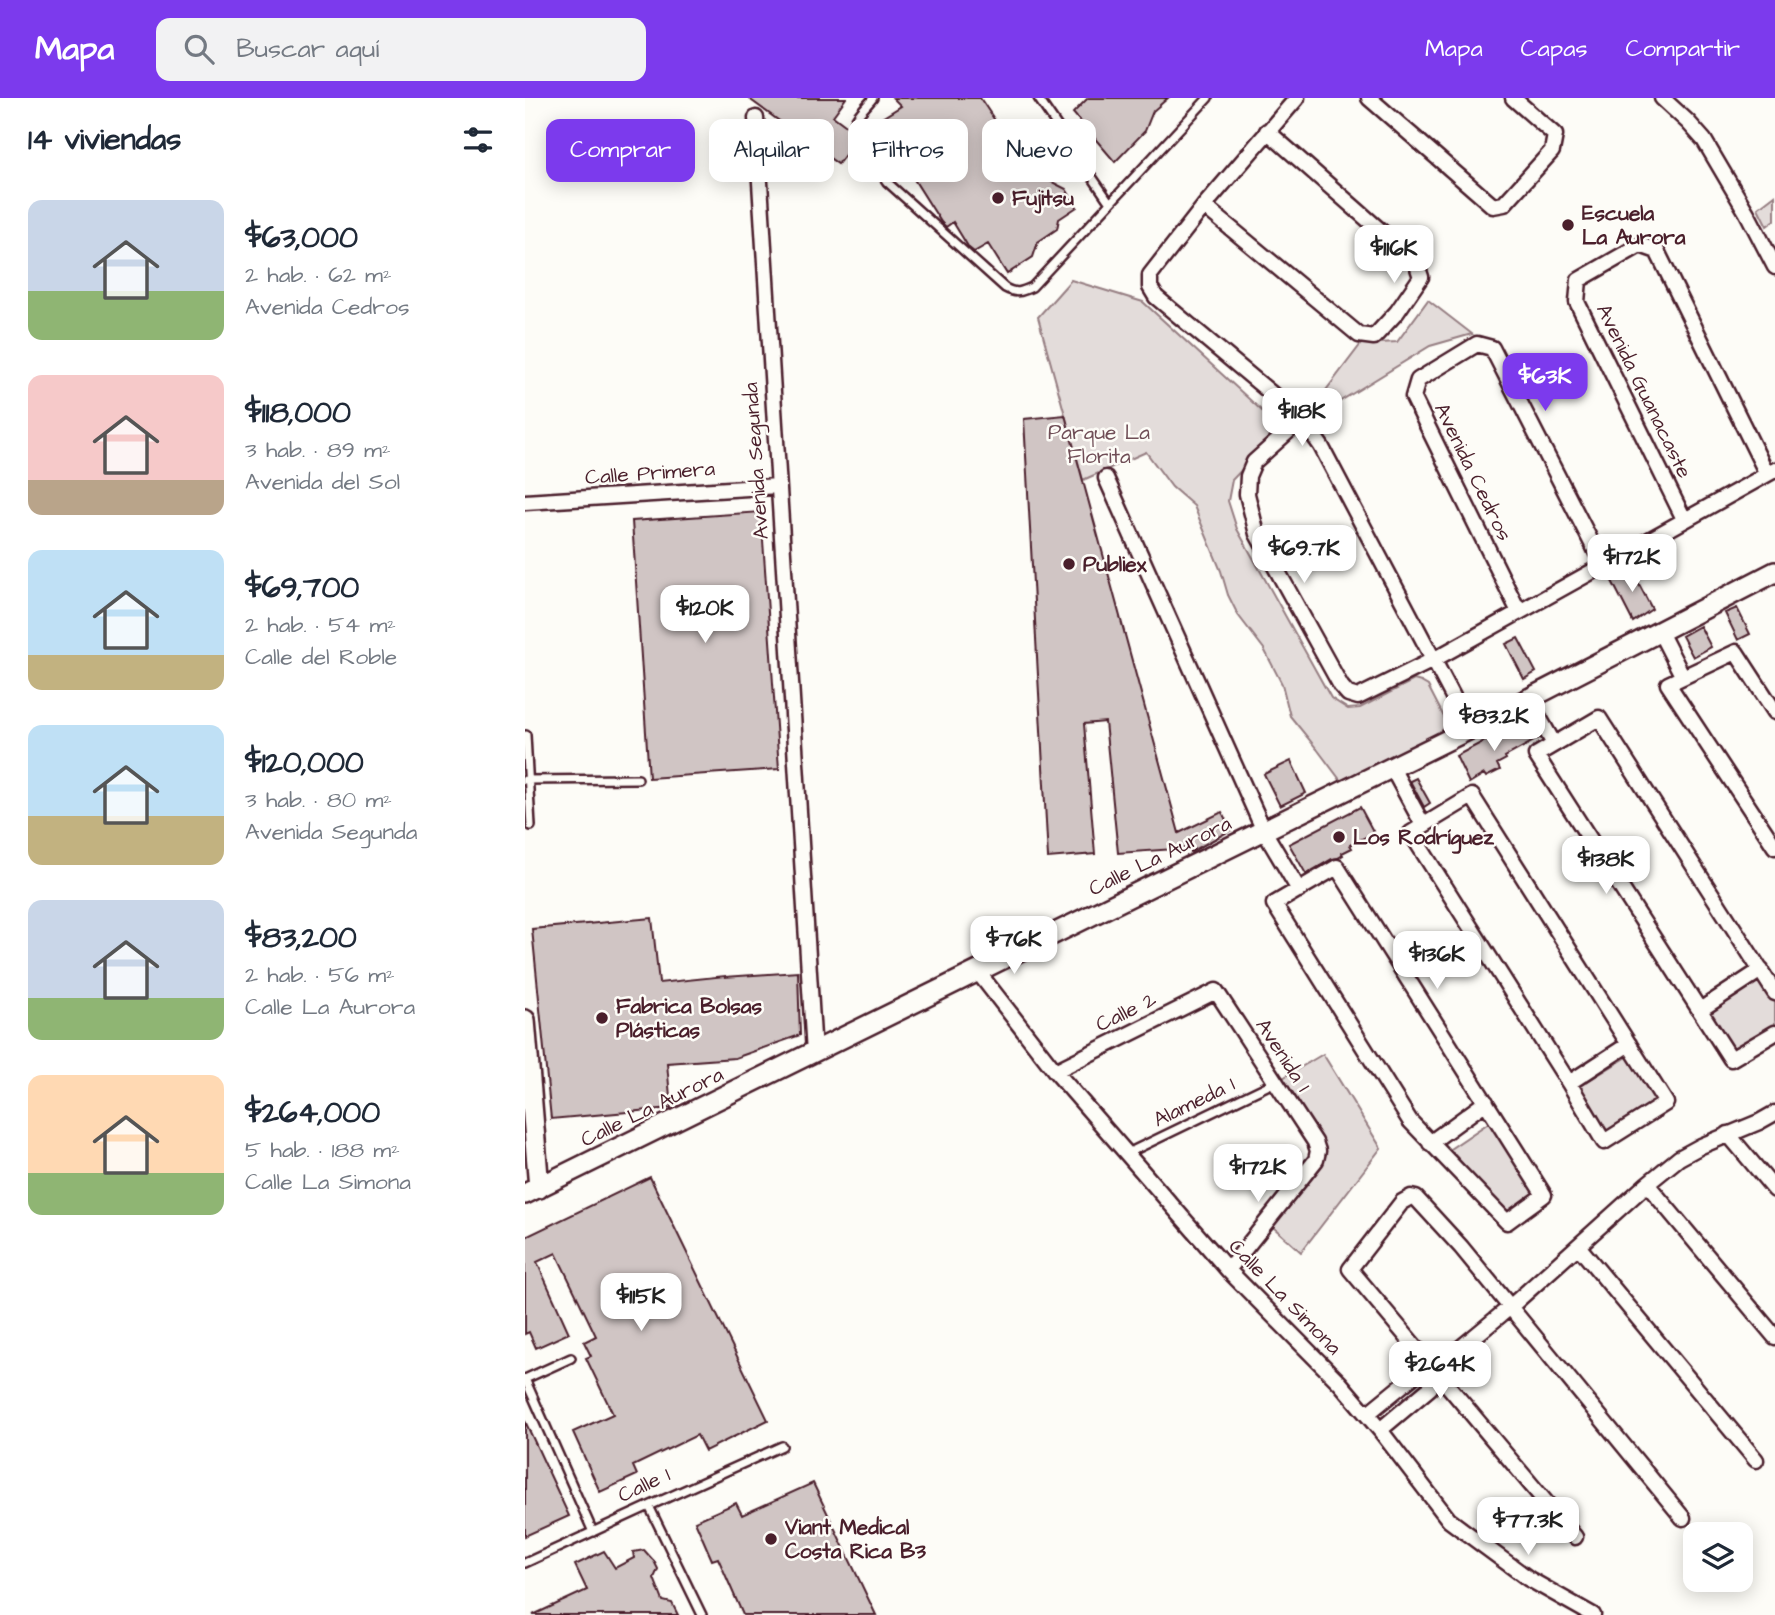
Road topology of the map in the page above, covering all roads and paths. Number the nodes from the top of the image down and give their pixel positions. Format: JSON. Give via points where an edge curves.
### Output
{"nodes":[{"id":1,"x":873,"y":98,"type":"edge"},
{"id":2,"x":1038,"y":98,"type":"edge"},
{"id":3,"x":1208,"y":98,"type":"edge"},
{"id":4,"x":1297,"y":98,"type":"edge"},
{"id":5,"x":1369,"y":98,"type":"edge"},
{"id":6,"x":1513,"y":98,"type":"edge"},
{"id":7,"x":1662,"y":98,"type":"edge"},
{"id":8,"x":756,"y":118,"type":"dead end"},
{"id":9,"x":1267,"y":131,"type":"junction"},
{"id":10,"x":1110,"y":203,"type":"junction"},
{"id":11,"x":1204,"y":206,"type":"junction"},
{"id":12,"x":1775,"y":267,"type":"edge"},
{"id":13,"x":1302,"y":419,"type":"junction"},
{"id":14,"x":1771,"y":472,"type":"edge"},
{"id":15,"x":1106,"y":478,"type":"dead end"},
{"id":16,"x":778,"y":486,"type":"junction"},
{"id":17,"x":525,"y":502,"type":"edge"},
{"id":18,"x":1684,"y":519,"type":"junction"},
{"id":19,"x":1603,"y":565,"type":"junction"},
{"id":20,"x":1775,"y":572,"type":"edge"},
{"id":21,"x":1519,"y":612,"type":"junction"},
{"id":22,"x":1659,"y":630,"type":"junction"},
{"id":23,"x":1433,"y":660,"type":"junction"},
{"id":24,"x":1683,"y":677,"type":"junction"},
{"id":25,"x":1529,"y":699,"type":"junction"},
{"id":26,"x":1775,"y":712,"type":"edge"},
{"id":27,"x":1470,"y":729,"type":"junction"},
{"id":28,"x":526,"y":735,"type":"edge"},
{"id":29,"x":1554,"y":744,"type":"junction"},
{"id":30,"x":1392,"y":768,"type":"junction"},
{"id":31,"x":638,"y":779,"type":"dead end"},
{"id":32,"x":527,"y":780,"type":"edge"},
{"id":33,"x":1423,"y":825,"type":"junction"},
{"id":34,"x":531,"y":826,"type":"dead end"},
{"id":35,"x":1264,"y":831,"type":"junction"},
{"id":36,"x":1775,"y":847,"type":"edge"},
{"id":37,"x":1299,"y":890,"type":"junction"},
{"id":38,"x":1761,"y":970,"type":"junction"},
{"id":39,"x":978,"y":972,"type":"junction"},
{"id":40,"x":1216,"y":992,"type":"joint"},
{"id":41,"x":1775,"y":993,"type":"edge"},
{"id":42,"x":1700,"y":1010,"type":"junction"},
{"id":43,"x":525,"y":1020,"type":"edge"},
{"id":44,"x":1775,"y":1033,"type":"edge"},
{"id":45,"x":1629,"y":1044,"type":"junction"},
{"id":46,"x":814,"y":1053,"type":"junction"},
{"id":47,"x":1055,"y":1071,"type":"junction"},
{"id":48,"x":1276,"y":1082,"type":"junction"},
{"id":49,"x":1569,"y":1083,"type":"junction"},
{"id":50,"x":1486,"y":1102,"type":"junction"},
{"id":51,"x":1775,"y":1113,"type":"edge"},
{"id":52,"x":1728,"y":1134,"type":"junction"},
{"id":53,"x":1430,"y":1143,"type":"junction"},
{"id":54,"x":1128,"y":1153,"type":"junction"},
{"id":55,"x":1647,"y":1184,"type":"junction"},
{"id":56,"x":532,"y":1191,"type":"edge"},
{"id":57,"x":1775,"y":1191,"type":"edge"},
{"id":58,"x":1578,"y":1246,"type":"junction"},
{"id":59,"x":1228,"y":1270,"type":"junction"},
{"id":60,"x":1509,"y":1308,"type":"junction"},
{"id":61,"x":1775,"y":1337,"type":"edge"},
{"id":62,"x":571,"y":1358,"type":"dead end"},
{"id":63,"x":1435,"y":1369,"type":"junction"},
{"id":64,"x":525,"y":1379,"type":"edge"},
{"id":65,"x":1367,"y":1414,"type":"junction"},
{"id":66,"x":1380,"y":1430,"type":"junction"},
{"id":67,"x":782,"y":1446,"type":"dead end"},
{"id":68,"x":1756,"y":1460,"type":"dead end"},
{"id":69,"x":649,"y":1506,"type":"junction"},
{"id":70,"x":1683,"y":1518,"type":"dead end"},
{"id":71,"x":593,"y":1532,"type":"junction"},
{"id":72,"x":1575,"y":1537,"type":"dead end"},
{"id":73,"x":525,"y":1563,"type":"edge"},
{"id":74,"x":702,"y":1615,"type":"edge"},
{"id":75,"x":1593,"y":1615,"type":"edge"}],
"edges":[{"from":1,"to":10,"type":"lane","via":[[856,120],[855,133],[875,166],[887,182],[1014,293],[1032,287]]},
{"from":2,"to":10,"type":"lane"},
{"from":3,"to":10,"type":"lane"},
{"from":4,"to":9,"type":"street"},
{"from":5,"to":6,"type":"street","via":[[1493,206],[1504,204],[1552,151],[1554,143],[1555,135]]},
{"from":7,"to":12,"type":"street","via":[[1704,140]]},
{"from":8,"to":16,"type":"street","name":"Avenida Segunda"},
{"from":9,"to":11,"type":"street"},
{"from":9,"to":11,"type":"street","via":[[1416,262],[1421,277],[1397,312],[1374,337],[1359,335]]},
{"from":11,"to":13,"type":"street","via":[[1150,275],[1150,287],[1156,297]]},
{"from":13,"to":23,"type":"street","via":[[1321,446]]},
{"from":13,"to":23,"type":"street","via":[[1254,462],[1248,476],[1251,514],[1271,562],[1348,694],[1358,697]]},
{"from":14,"to":18,"type":"street"},
{"from":14,"to":18,"type":"street","name":"Avenida Guanacaste","via":[[1657,251],[1640,245],[1579,280],[1577,302]]},
{"from":15,"to":35,"type":"street"},
{"from":16,"to":17,"type":"street","name":"Calle Primera"},
{"from":16,"to":46,"type":"street","name":"Avenida Segunda"},
{"from":18,"to":19,"type":"street"},
{"from":19,"to":21,"type":"street"},
{"from":19,"to":21,"type":"street","name":"Avenida Cedros","via":[[1492,348],[1477,344],[1418,380],[1413,397]]},
{"from":20,"to":22,"type":"street","name":"Calle La Aurora"},
{"from":21,"to":23,"type":"street"},
{"from":22,"to":24,"type":"street"},
{"from":22,"to":25,"type":"street","name":"Calle La Aurora"},
{"from":23,"to":27,"type":"street"},
{"from":24,"to":26,"type":"street","via":[[1736,652]]},
{"from":24,"to":36,"type":"street","via":[[1668,684]]},
{"from":25,"to":27,"type":"street","name":"Calle La Aurora"},
{"from":25,"to":29,"type":"street"},
{"from":27,"to":30,"type":"street","name":"Calle La Aurora"},
{"from":28,"to":32,"type":"lane"},
{"from":29,"to":38,"type":"street","via":[[1599,718]]},
{"from":29,"to":42,"type":"street","via":[[1536,755]]},
{"from":30,"to":33,"type":"street"},
{"from":30,"to":35,"type":"street","name":"Calle La Aurora"},
{"from":31,"to":32,"type":"lane"},
{"from":32,"to":34,"type":"lane"},
{"from":33,"to":45,"type":"street","via":[[1472,796]]},
{"from":33,"to":49,"type":"street","via":[[1411,833]]},
{"from":35,"to":37,"type":"street"},
{"from":35,"to":39,"type":"street","name":"Calle La Aurora"},
{"from":37,"to":50,"type":"street","via":[[1338,867]]},
{"from":37,"to":53,"type":"street","via":[[1274,904],[1410,1121]]},
{"from":38,"to":41,"type":"street"},
{"from":38,"to":42,"type":"street"},
{"from":39,"to":46,"type":"street","name":"Calle La Aurora"},
{"from":39,"to":47,"type":"street","name":"Calle La Simona"},
{"from":40,"to":47,"type":"street","name":"Calle 2"},
{"from":40,"to":48,"type":"street","name":"Avenida 1"},
{"from":42,"to":44,"type":"street","via":[[1731,1059]]},
{"from":43,"to":56,"type":"street"},
{"from":45,"to":49,"type":"street"},
{"from":45,"to":49,"type":"street","via":[[1666,1102],[1604,1142]]},
{"from":46,"to":56,"type":"street","name":"Calle La Aurora"},
{"from":47,"to":54,"type":"street","name":"Calle La Simona"},
{"from":48,"to":54,"type":"lane","name":"Alameda 1"},
{"from":48,"to":59,"type":"street","name":"Avenida 1","via":[[1318,1150],[1315,1160]]},
{"from":50,"to":53,"type":"street"},
{"from":50,"to":53,"type":"street","via":[[1544,1195],[1507,1222]]},
{"from":51,"to":52,"type":"street"},
{"from":52,"to":55,"type":"street","via":[[1679,1158]]},
{"from":52,"to":57,"type":"street"},
{"from":54,"to":59,"type":"street","name":"Calle La Simona"},
{"from":55,"to":58,"type":"street"},
{"from":55,"to":61,"type":"street"},
{"from":58,"to":60,"type":"street"},
{"from":58,"to":68,"type":"street"},
{"from":59,"to":65,"type":"street","name":"Calle La Simona"},
{"from":60,"to":63,"type":"street"},
{"from":60,"to":63,"type":"street","via":[[1416,1198],[1402,1202],[1350,1269]]},
{"from":60,"to":70,"type":"street"},
{"from":62,"to":64,"type":"lane"},
{"from":63,"to":65,"type":"street","via":[[1416,1374]]},
{"from":63,"to":66,"type":"street","via":[[1430,1388]]},
{"from":63,"to":72,"type":"street"},
{"from":64,"to":71,"type":"lane"},
{"from":65,"to":66,"type":"street","name":"Calle La Simona"},
{"from":66,"to":75,"type":"street","name":"Calle La Simona","via":[[1449,1520],[1529,1579]]},
{"from":67,"to":69,"type":"lane","name":"Calle 1"},
{"from":69,"to":71,"type":"lane","name":"Calle 1"},
{"from":69,"to":74,"type":"lane"},
{"from":71,"to":73,"type":"lane","name":"Calle 1"}]}
